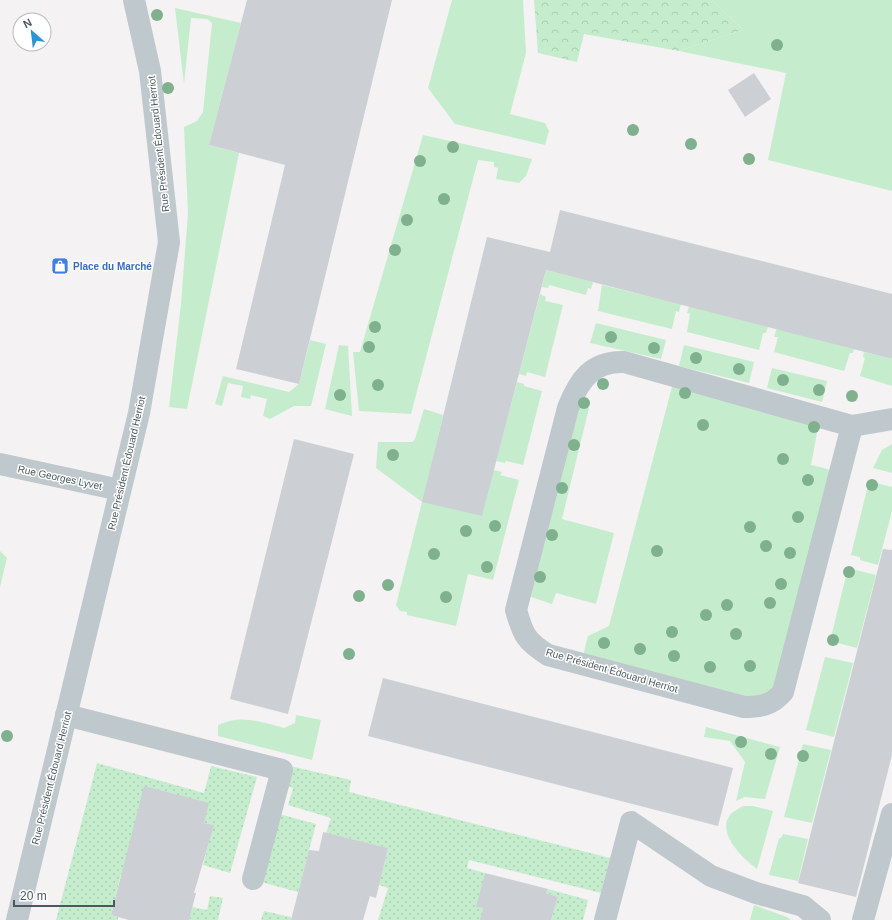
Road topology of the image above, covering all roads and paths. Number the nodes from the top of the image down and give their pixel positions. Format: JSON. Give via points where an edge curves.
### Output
{"nodes":[{"id":1,"x":134,"y":0,"type":"edge"},
{"id":2,"x":892,"y":419,"type":"edge"},
{"id":3,"x":852,"y":426,"type":"junction"},
{"id":4,"x":0,"y":464,"type":"edge"},
{"id":5,"x":120,"y":490,"type":"junction"},
{"id":6,"x":66,"y":715,"type":"junction"},
{"id":7,"x":892,"y":814,"type":"edge"},
{"id":8,"x":253,"y":879,"type":"dead end"},
{"id":9,"x":17,"y":920,"type":"edge"},
{"id":10,"x":605,"y":920,"type":"edge"},
{"id":11,"x":820,"y":920,"type":"edge"},
{"id":12,"x":863,"y":920,"type":"edge"}],
"edges":[{"from":1,"to":5,"type":"street","name":"Rue Président Édouard Herriot","via":[[150,71],[169,242],[139,413]]},
{"from":2,"to":3,"type":"street"},
{"from":3,"to":3,"type":"street","name":"Rue Président Édouard Herriot","via":[[624,362],[600,366],[582,380],[568,408],[516,610],[521,630],[532,645],[548,655],[744,707],[760,707],[776,701],[784,692]]},
{"from":4,"to":5,"type":"street","name":"Rue Georges Lyvet"},
{"from":5,"to":6,"type":"street","name":"Rue Président Édouard Herriot"},
{"from":6,"to":8,"type":"street","via":[[282,770]]},
{"from":6,"to":9,"type":"street","name":"Rue Président Édouard Herriot"},
{"from":7,"to":12,"type":"street"},
{"from":10,"to":11,"type":"street","via":[[631,822],[711,876],[756,893],[803,906]]}]}
